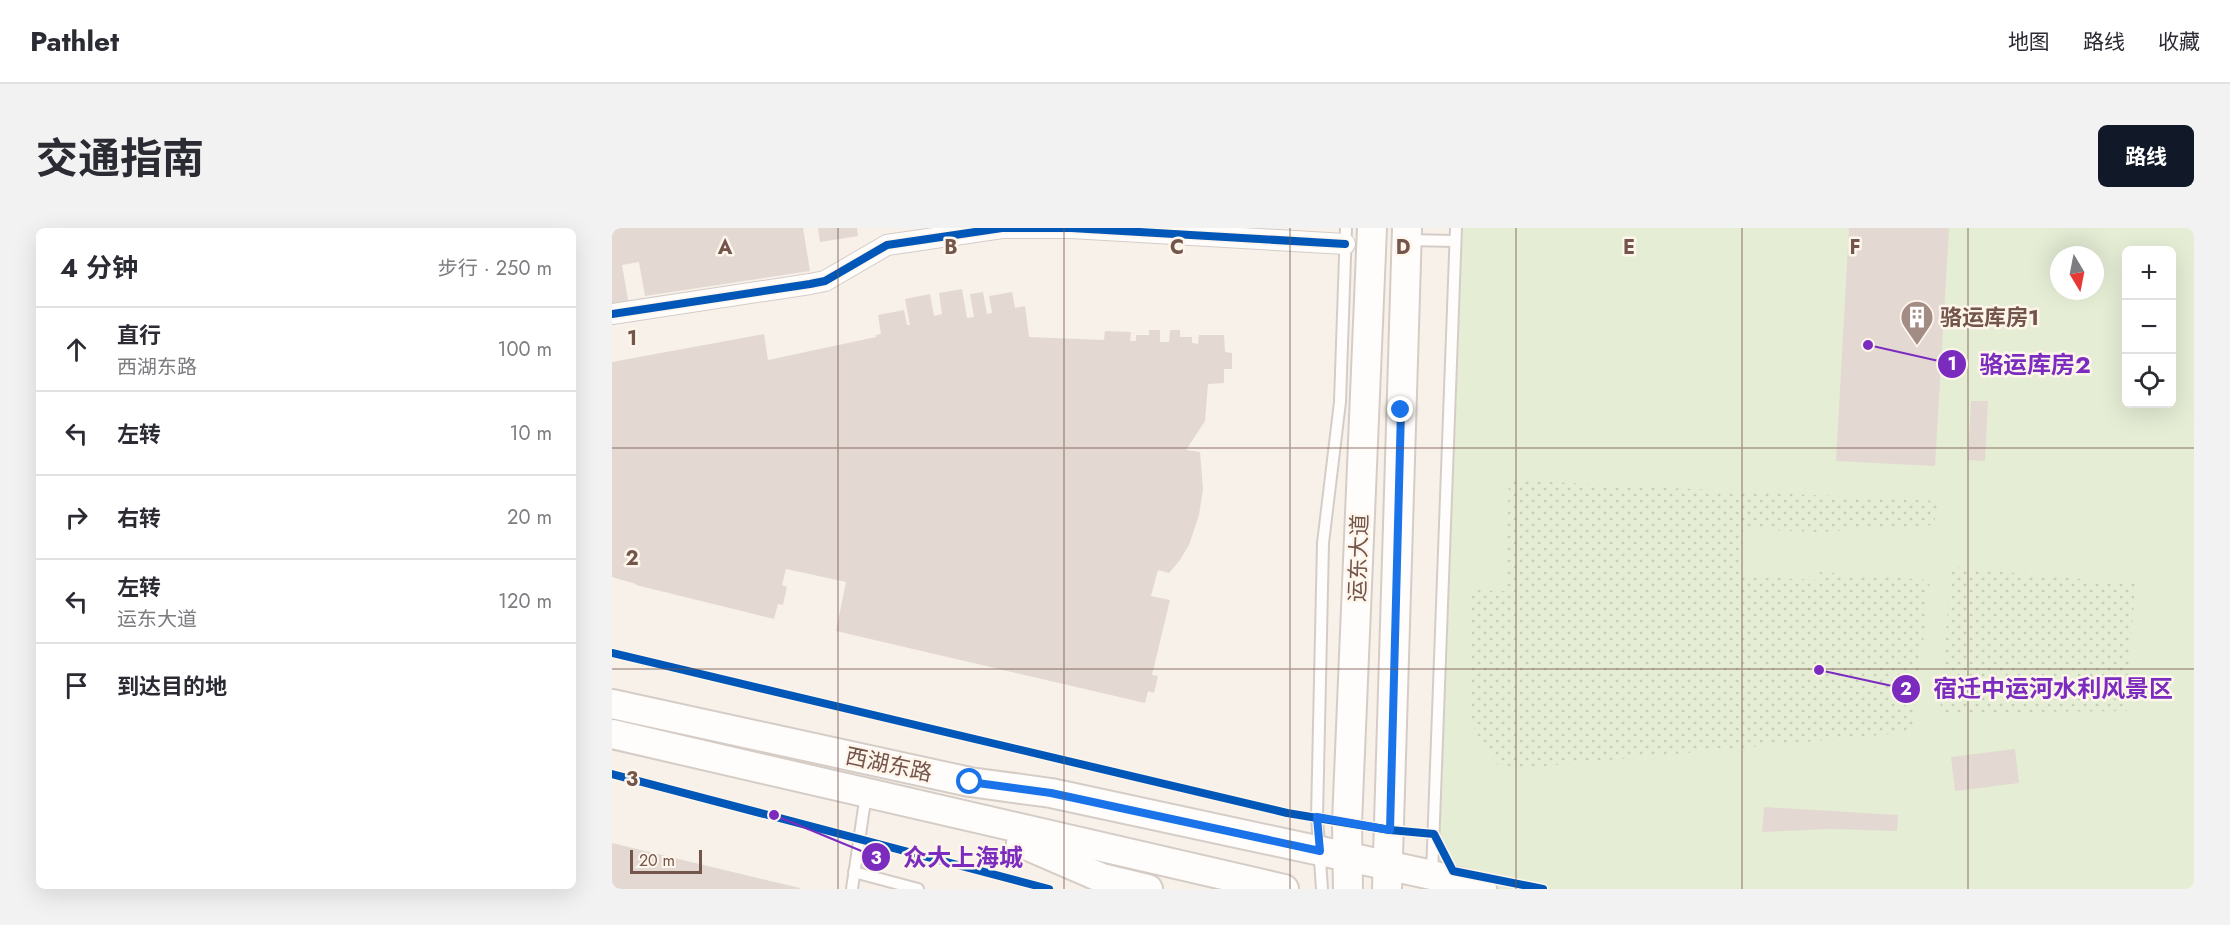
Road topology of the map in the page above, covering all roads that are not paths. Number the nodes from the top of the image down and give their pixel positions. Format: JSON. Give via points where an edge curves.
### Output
{"nodes":[{"id":1,"x":1372,"y":228,"type":"edge"},
{"id":2,"x":1456,"y":228,"type":"edge"},
{"id":3,"x":1280,"y":234,"type":"edge"},
{"id":4,"x":1407,"y":234,"type":"edge"},
{"id":5,"x":1346,"y":236,"type":"edge"},
{"id":6,"x":1455,"y":241,"type":"junction"},
{"id":7,"x":612,"y":314,"type":"edge"},
{"id":8,"x":612,"y":704,"type":"edge"},
{"id":9,"x":612,"y":734,"type":"edge"},
{"id":10,"x":866,"y":793,"type":"junction"},
{"id":11,"x":947,"y":812,"type":"junction"},
{"id":12,"x":1334,"y":854,"type":"junction"},
{"id":13,"x":854,"y":872,"type":"junction"},
{"id":14,"x":1388,"y":878,"type":"edge"},
{"id":15,"x":1431,"y":882,"type":"edge"},
{"id":16,"x":852,"y":889,"type":"edge"},
{"id":17,"x":918,"y":889,"type":"edge"},
{"id":18,"x":1148,"y":889,"type":"edge"},
{"id":19,"x":1284,"y":889,"type":"edge"},
{"id":20,"x":1322,"y":889,"type":"edge"},
{"id":21,"x":1348,"y":889,"type":"edge"},
{"id":22,"x":1482,"y":889,"type":"edge"}],
"edges":[{"from":1,"to":12,"type":"main road","name":"运东大道"},
{"from":2,"to":6,"type":"lane"},
{"from":3,"to":5,"type":"street"},
{"from":3,"to":7,"type":"street","via":[[1002,228],[887,245],[825,281]]},
{"from":4,"to":6,"type":"lane"},
{"from":4,"to":14,"type":"main road","name":"运东大道"},
{"from":5,"to":12,"type":"lane","via":[[1340,402],[1323,543],[1317,817]]},
{"from":6,"to":15,"type":"lane"},
{"from":8,"to":12,"type":"main road","name":"西湖东路","via":[[970,782],[1051,793]]},
{"from":9,"to":10,"type":"main road","name":"西湖东路"},
{"from":10,"to":11,"type":"main road","name":"西湖东路"},
{"from":10,"to":13,"type":"lane"},
{"from":11,"to":18,"type":"main road","via":[[1102,878]]},
{"from":11,"to":19,"type":"main road","name":"西湖东路"},
{"from":12,"to":14,"type":"main road","name":"西湖东路"},
{"from":12,"to":20,"type":"lane"},
{"from":12,"to":21,"type":"main road","name":"运东大道"},
{"from":13,"to":16,"type":"lane"},
{"from":13,"to":17,"type":"lane"},
{"from":14,"to":15,"type":"main road","name":"西湖东路"},
{"from":15,"to":22,"type":"main road","name":"西湖东路"}]}
